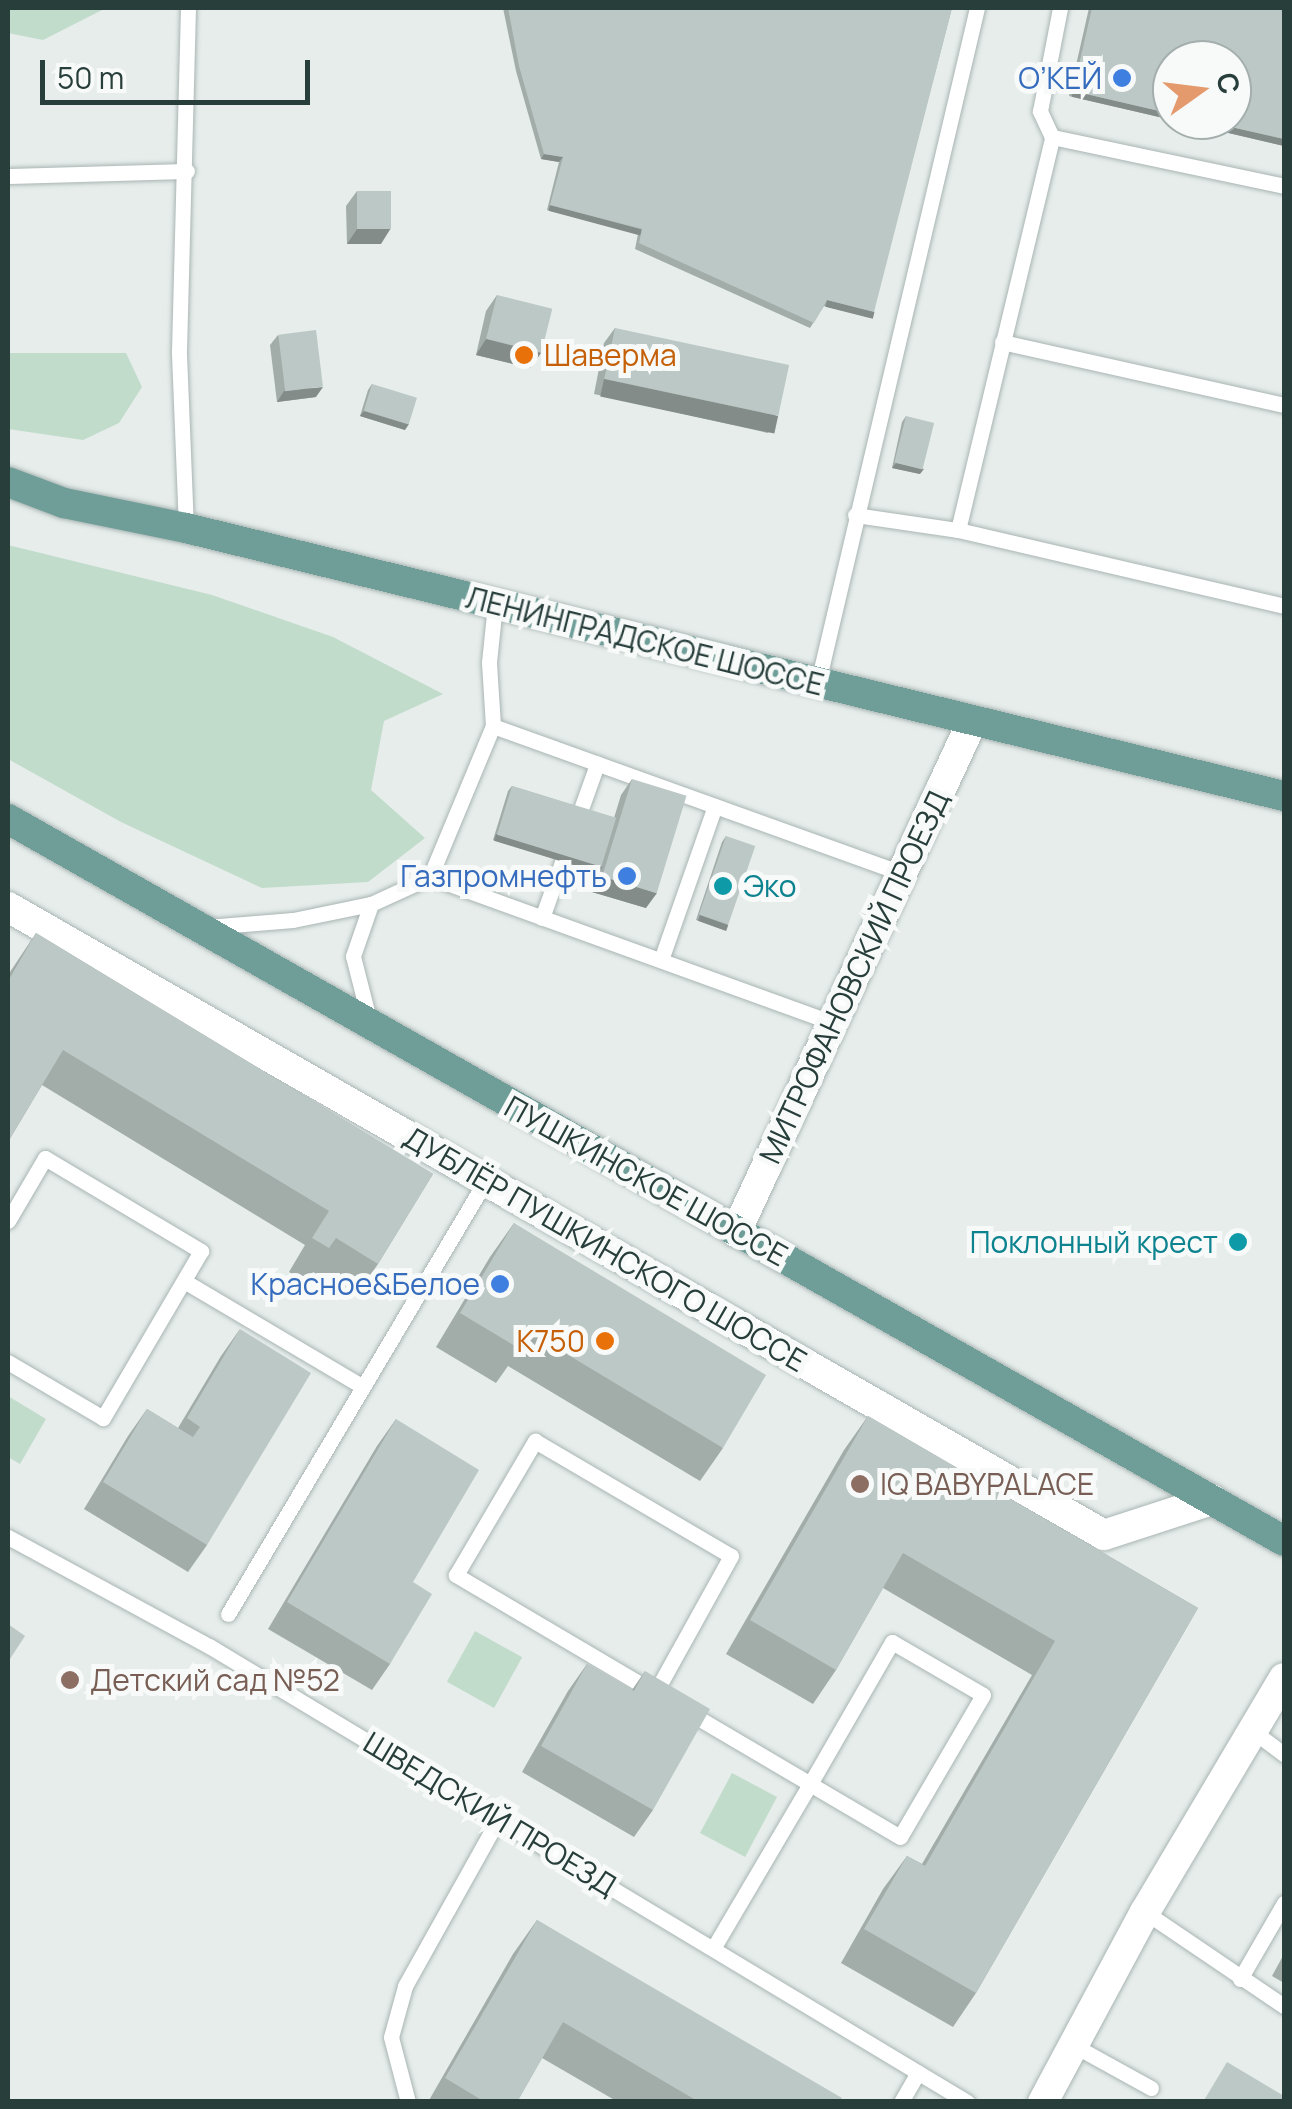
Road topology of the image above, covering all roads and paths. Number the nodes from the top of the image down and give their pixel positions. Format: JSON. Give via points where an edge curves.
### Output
{"nodes":[{"id":1,"x":188,"y":8,"type":"edge"},
{"id":2,"x":977,"y":8,"type":"edge"},
{"id":3,"x":1060,"y":8,"type":"edge"},
{"id":4,"x":1052,"y":137,"type":"junction"},
{"id":5,"x":188,"y":171,"type":"junction"},
{"id":6,"x":8,"y":176,"type":"edge"},
{"id":7,"x":1284,"y":186,"type":"edge"},
{"id":8,"x":1002,"y":342,"type":"junction"},
{"id":9,"x":1284,"y":405,"type":"edge"},
{"id":10,"x":8,"y":482,"type":"edge"},
{"id":11,"x":64,"y":502,"type":"junction"},
{"id":12,"x":8,"y":504,"type":"edge"},
{"id":13,"x":856,"y":515,"type":"junction"},
{"id":14,"x":186,"y":528,"type":"junction"},
{"id":15,"x":958,"y":530,"type":"junction"},
{"id":16,"x":495,"y":605,"type":"junction"},
{"id":17,"x":1284,"y":606,"type":"edge"},
{"id":18,"x":818,"y":682,"type":"junction"},
{"id":19,"x":972,"y":722,"type":"junction"},
{"id":20,"x":493,"y":726,"type":"junction"},
{"id":21,"x":597,"y":764,"type":"junction"},
{"id":22,"x":1284,"y":796,"type":"edge"},
{"id":23,"x":716,"y":806,"type":"junction"},
{"id":24,"x":8,"y":819,"type":"edge"},
{"id":25,"x":902,"y":874,"type":"junction"},
{"id":26,"x":430,"y":877,"type":"junction"},
{"id":27,"x":371,"y":904,"type":"junction"},
{"id":28,"x":8,"y":907,"type":"edge"},
{"id":29,"x":542,"y":918,"type":"junction"},
{"id":30,"x":198,"y":927,"type":"junction"},
{"id":31,"x":660,"y":960,"type":"junction"},
{"id":32,"x":833,"y":1023,"type":"junction"},
{"id":33,"x":370,"y":1024,"type":"junction"},
{"id":34,"x":486,"y":1180,"type":"junction"},
{"id":35,"x":8,"y":1221,"type":"edge"},
{"id":36,"x":736,"y":1232,"type":"junction"},
{"id":37,"x":184,"y":1282,"type":"junction"},
{"id":38,"x":8,"y":1362,"type":"edge"},
{"id":39,"x":363,"y":1387,"type":"junction"},
{"id":40,"x":1212,"y":1500,"type":"junction"},
{"id":41,"x":8,"y":1537,"type":"edge"},
{"id":42,"x":1284,"y":1541,"type":"edge"},
{"id":43,"x":228,"y":1614,"type":"dead end"},
{"id":44,"x":1284,"y":1678,"type":"edge"},
{"id":45,"x":652,"y":1691,"type":"junction"},
{"id":46,"x":1253,"y":1731,"type":"junction"},
{"id":47,"x":1284,"y":1754,"type":"edge"},
{"id":48,"x":810,"y":1784,"type":"junction"},
{"id":49,"x":499,"y":1818,"type":"junction"},
{"id":50,"x":1284,"y":1903,"type":"edge"},
{"id":51,"x":1145,"y":1912,"type":"junction"},
{"id":52,"x":713,"y":1949,"type":"junction"},
{"id":53,"x":1240,"y":1979,"type":"junction"},
{"id":54,"x":1284,"y":2006,"type":"edge"},
{"id":55,"x":1073,"y":2045,"type":"junction"},
{"id":56,"x":918,"y":2072,"type":"junction"},
{"id":57,"x":1151,"y":2088,"type":"dead end"},
{"id":58,"x":408,"y":2102,"type":"edge"},
{"id":59,"x":902,"y":2102,"type":"edge"},
{"id":60,"x":967,"y":2102,"type":"edge"},
{"id":61,"x":1042,"y":2102,"type":"edge"}],
"edges":[{"from":1,"to":5,"type":"lane"},
{"from":2,"to":13,"type":"lane"},
{"from":3,"to":4,"type":"lane","via":[[1040,110]]},
{"from":4,"to":7,"type":"lane"},
{"from":4,"to":8,"type":"lane"},
{"from":5,"to":6,"type":"lane"},
{"from":5,"to":14,"type":"lane","via":[[179,351]]},
{"from":8,"to":9,"type":"lane"},
{"from":8,"to":15,"type":"lane"},
{"from":10,"to":11,"type":"main road","name":"ЛЕНИНГРАДСКОЕ ШОССЕ"},
{"from":11,"to":12,"type":"main road"},
{"from":11,"to":14,"type":"main road","name":"ЛЕНИНГРАДСКОЕ ШОССЕ"},
{"from":13,"to":15,"type":"lane"},
{"from":13,"to":18,"type":"lane"},
{"from":14,"to":16,"type":"main road","name":"ЛЕНИНГРАДСКОЕ ШОССЕ"},
{"from":15,"to":17,"type":"lane"},
{"from":16,"to":18,"type":"main road","name":"ЛЕНИНГРАДСКОЕ ШОССЕ"},
{"from":16,"to":20,"type":"lane","via":[[489,662]]},
{"from":18,"to":19,"type":"main road","name":"ЛЕНИНГРАДСКОЕ ШОССЕ"},
{"from":19,"to":22,"type":"main road","name":"ЛЕНИНГРАДСКОЕ ШОССЕ"},
{"from":19,"to":25,"type":"street","name":"МИТРОФАНОВСКИЙ ПРОЕЗД"},
{"from":20,"to":21,"type":"lane"},
{"from":20,"to":26,"type":"lane"},
{"from":21,"to":23,"type":"lane"},
{"from":21,"to":29,"type":"lane"},
{"from":23,"to":25,"type":"lane"},
{"from":23,"to":31,"type":"lane"},
{"from":24,"to":30,"type":"main road","name":"ПУШКИНСКОЕ ШОССЕ"},
{"from":25,"to":32,"type":"street","name":"МИТРОФАНОВСКИЙ ПРОЕЗД"},
{"from":26,"to":27,"type":"lane"},
{"from":26,"to":29,"type":"lane"},
{"from":27,"to":30,"type":"lane","via":[[293,920]]},
{"from":27,"to":33,"type":"lane","via":[[353,956]]},
{"from":28,"to":34,"type":"street","name":"ДУБЛЁР ПУШКИНСКОГО ШОССЕ"},
{"from":29,"to":31,"type":"lane"},
{"from":30,"to":33,"type":"main road","name":"ПУШКИНСКОЕ ШОССЕ"},
{"from":31,"to":32,"type":"lane"},
{"from":32,"to":36,"type":"street","name":"МИТРОФАНОВСКИЙ ПРОЕЗД"},
{"from":33,"to":36,"type":"main road","name":"ПУШКИНСКОЕ ШОССЕ"},
{"from":34,"to":39,"type":"lane"},
{"from":34,"to":40,"type":"street","name":"ДУБЛЁР ПУШКИНСКОГО ШОССЕ","via":[[1104,1535]]},
{"from":35,"to":37,"type":"lane","via":[[45,1158],[202,1251]]},
{"from":36,"to":40,"type":"main road","name":"ПУШКИНСКОЕ ШОССЕ"},
{"from":37,"to":38,"type":"lane","via":[[103,1418]]},
{"from":37,"to":39,"type":"lane"},
{"from":39,"to":43,"type":"lane"},
{"from":40,"to":42,"type":"main road","name":"ПУШКИНСКОЕ ШОССЕ"},
{"from":41,"to":49,"type":"lane","name":"ШВЕДСКИЙ ПРОЕЗД"},
{"from":44,"to":46,"type":"street"},
{"from":45,"to":45,"type":"lane","via":[[731,1556],[535,1441],[456,1575]]},
{"from":45,"to":48,"type":"lane"},
{"from":46,"to":47,"type":"lane"},
{"from":46,"to":51,"type":"street"},
{"from":48,"to":48,"type":"lane","via":[[900,1836],[983,1696],[892,1642]]},
{"from":48,"to":52,"type":"lane"},
{"from":49,"to":52,"type":"lane","name":"ШВЕДСКИЙ ПРОЕЗД"},
{"from":49,"to":58,"type":"lane","via":[[405,1986],[390,2037]]},
{"from":50,"to":53,"type":"lane"},
{"from":51,"to":53,"type":"lane"},
{"from":51,"to":55,"type":"street"},
{"from":52,"to":56,"type":"lane","name":"ШВЕДСКИЙ ПРОЕЗД"},
{"from":53,"to":54,"type":"lane"},
{"from":55,"to":57,"type":"lane"},
{"from":55,"to":61,"type":"street"},
{"from":56,"to":59,"type":"lane"},
{"from":56,"to":60,"type":"lane","name":"ШВЕДСКИЙ ПРОЕЗД"}]}
